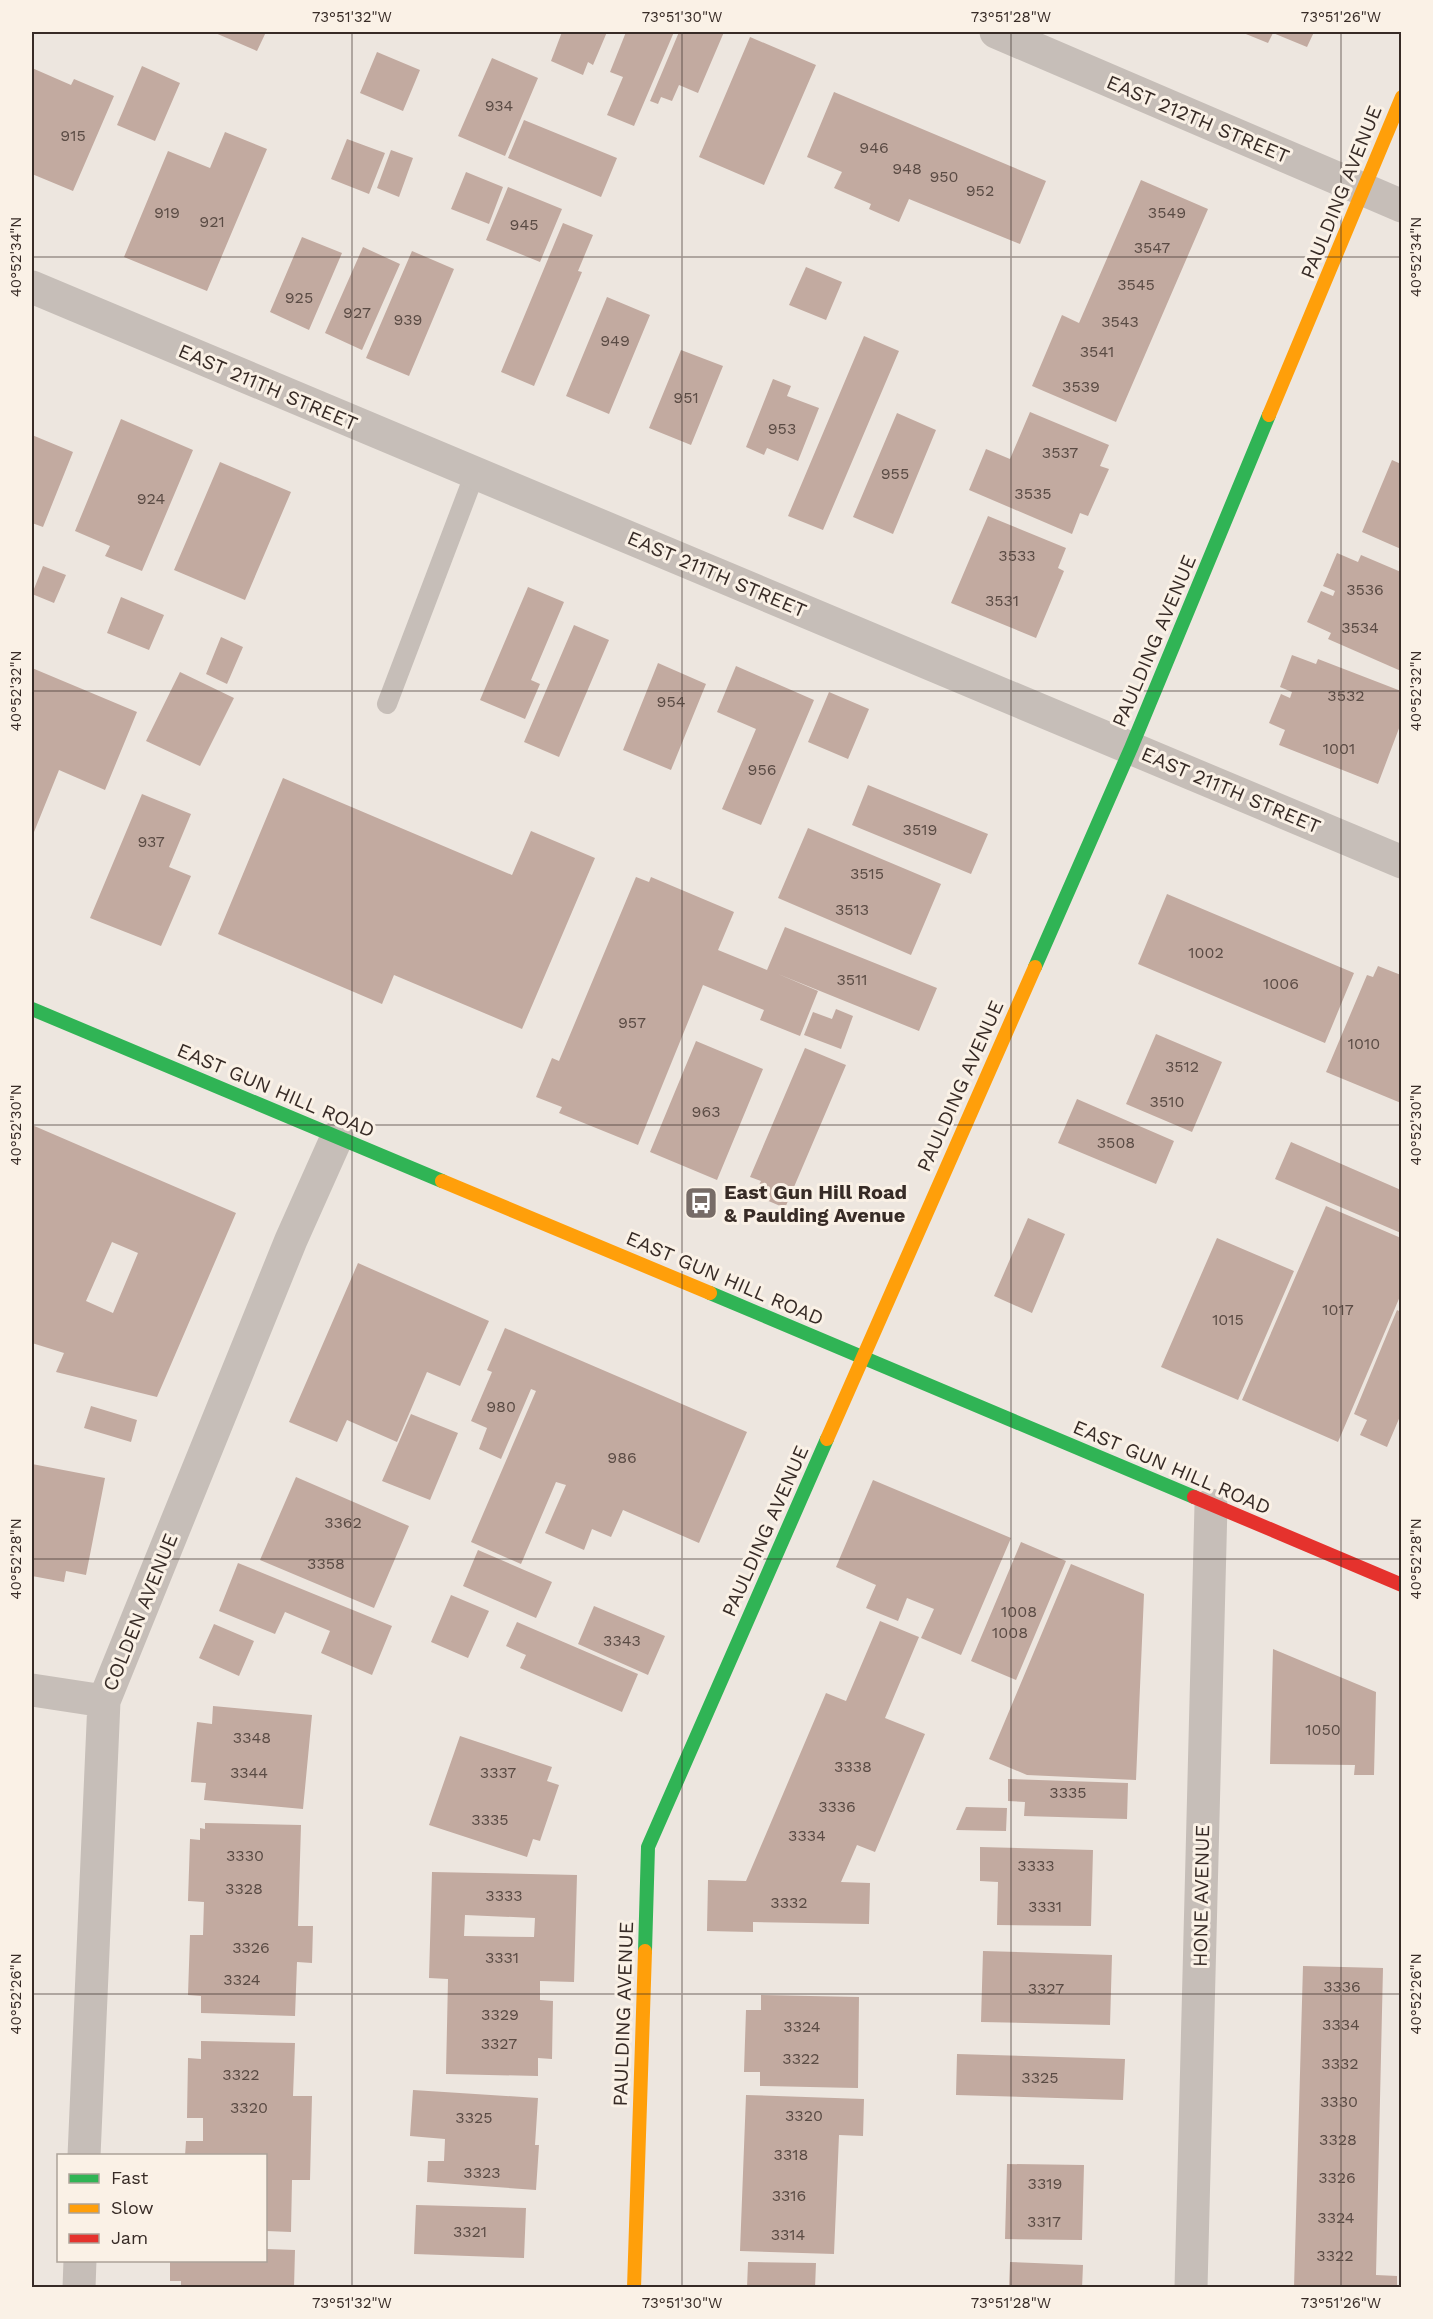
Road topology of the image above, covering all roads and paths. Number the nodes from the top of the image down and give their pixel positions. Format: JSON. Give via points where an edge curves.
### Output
{"nodes":[{"id":1,"x":996,"y":32,"type":"edge"},
{"id":2,"x":1401,"y":97,"type":"edge"},
{"id":3,"x":1364,"y":190,"type":"junction"},
{"id":4,"x":1401,"y":206,"type":"edge"},
{"id":5,"x":32,"y":287,"type":"edge"},
{"id":6,"x":475,"y":473,"type":"junction"},
{"id":7,"x":387,"y":704,"type":"dead end"},
{"id":8,"x":1131,"y":748,"type":"junction"},
{"id":9,"x":1401,"y":862,"type":"edge"},
{"id":10,"x":32,"y":1009,"type":"edge"},
{"id":11,"x":337,"y":1137,"type":"junction"},
{"id":12,"x":862,"y":1356,"type":"junction"},
{"id":13,"x":1211,"y":1505,"type":"junction"},
{"id":14,"x":1401,"y":1585,"type":"edge"},
{"id":15,"x":32,"y":1690,"type":"edge"},
{"id":16,"x":104,"y":1701,"type":"junction"},
{"id":17,"x":84,"y":2154,"type":"edge"},
{"id":18,"x":80,"y":2262,"type":"edge"},
{"id":19,"x":78,"y":2288,"type":"edge"},
{"id":20,"x":634,"y":2288,"type":"edge"},
{"id":21,"x":1191,"y":2288,"type":"edge"}],
"edges":[{"from":1,"to":3,"type":"street","name":"EAST 212TH STREET"},
{"from":2,"to":3,"type":"street","name":"PAULDING AVENUE"},
{"from":3,"to":4,"type":"street","name":"EAST 212TH STREET"},
{"from":3,"to":8,"type":"street","name":"PAULDING AVENUE"},
{"from":5,"to":6,"type":"street","name":"EAST 211TH STREET"},
{"from":6,"to":7,"type":"lane"},
{"from":6,"to":8,"type":"street","name":"EAST 211TH STREET"},
{"from":8,"to":9,"type":"street","name":"EAST 211TH STREET"},
{"from":8,"to":12,"type":"street","name":"PAULDING AVENUE"},
{"from":10,"to":11,"type":"street","name":"EAST GUN HILL ROAD"},
{"from":11,"to":12,"type":"street","name":"EAST GUN HILL ROAD"},
{"from":11,"to":16,"type":"street","name":"COLDEN AVENUE","via":[[291,1240]]},
{"from":12,"to":13,"type":"street","name":"EAST GUN HILL ROAD"},
{"from":12,"to":20,"type":"street","name":"PAULDING AVENUE","via":[[648,1846]]},
{"from":13,"to":14,"type":"street","name":"EAST GUN HILL ROAD"},
{"from":13,"to":21,"type":"street","name":"HONE AVENUE"},
{"from":15,"to":16,"type":"street"},
{"from":16,"to":17,"type":"street","name":"COLDEN AVENUE"},
{"from":18,"to":19,"type":"street"}]}
